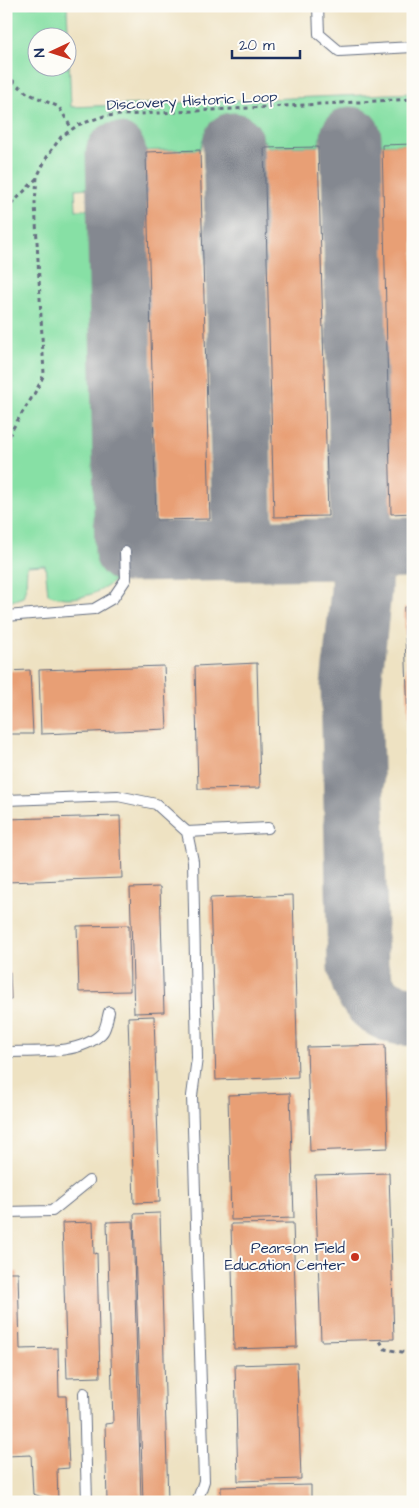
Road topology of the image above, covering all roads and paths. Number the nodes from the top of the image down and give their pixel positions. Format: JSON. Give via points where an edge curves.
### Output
{"nodes":[{"id":1,"x":318,"y":6,"type":"edge"},
{"id":2,"x":413,"y":47,"type":"edge"},
{"id":3,"x":6,"y":75,"type":"edge"},
{"id":4,"x":413,"y":100,"type":"edge"},
{"id":5,"x":72,"y":129,"type":"junction"},
{"id":6,"x":37,"y":177,"type":"junction"},
{"id":7,"x":6,"y":210,"type":"edge"},
{"id":8,"x":6,"y":443,"type":"edge"},
{"id":9,"x":125,"y":552,"type":"dead end"},
{"id":10,"x":6,"y":616,"type":"edge"},
{"id":11,"x":6,"y":800,"type":"edge"},
{"id":12,"x":268,"y":828,"type":"dead end"},
{"id":13,"x":187,"y":832,"type":"junction"},
{"id":14,"x":109,"y":1012,"type":"dead end"},
{"id":15,"x":6,"y":1052,"type":"edge"},
{"id":16,"x":89,"y":1181,"type":"dead end"},
{"id":17,"x":6,"y":1212,"type":"edge"},
{"id":18,"x":380,"y":1341,"type":"dead end"},
{"id":19,"x":413,"y":1354,"type":"edge"},
{"id":20,"x":84,"y":1393,"type":"dead end"},
{"id":21,"x":87,"y":1502,"type":"edge"},
{"id":22,"x":197,"y":1502,"type":"edge"}],
"edges":[{"from":1,"to":2,"type":"lane","via":[[319,34],[339,51]]},
{"from":3,"to":5,"type":"path","via":[[27,93],[59,107]]},
{"from":4,"to":5,"type":"path","name":"Discovery Historic Loop","via":[[104,116]]},
{"from":5,"to":6,"type":"path","name":"Discovery Historic Loop","via":[[61,137]]},
{"from":6,"to":7,"type":"path"},
{"from":6,"to":8,"type":"path","name":"Discovery Historic Loop","via":[[44,374]]},
{"from":9,"to":10,"type":"lane","via":[[126,579],[113,598],[94,609]]},
{"from":11,"to":13,"type":"lane","via":[[118,796],[156,804]]},
{"from":12,"to":13,"type":"lane"},
{"from":13,"to":22,"type":"lane","via":[[194,861],[197,1058],[192,1096],[204,1482]]},
{"from":14,"to":15,"type":"lane","via":[[103,1033],[85,1046]]},
{"from":16,"to":17,"type":"lane","via":[[52,1211]]},
{"from":18,"to":19,"type":"path","via":[[385,1349]]},
{"from":20,"to":21,"type":"lane"}]}
